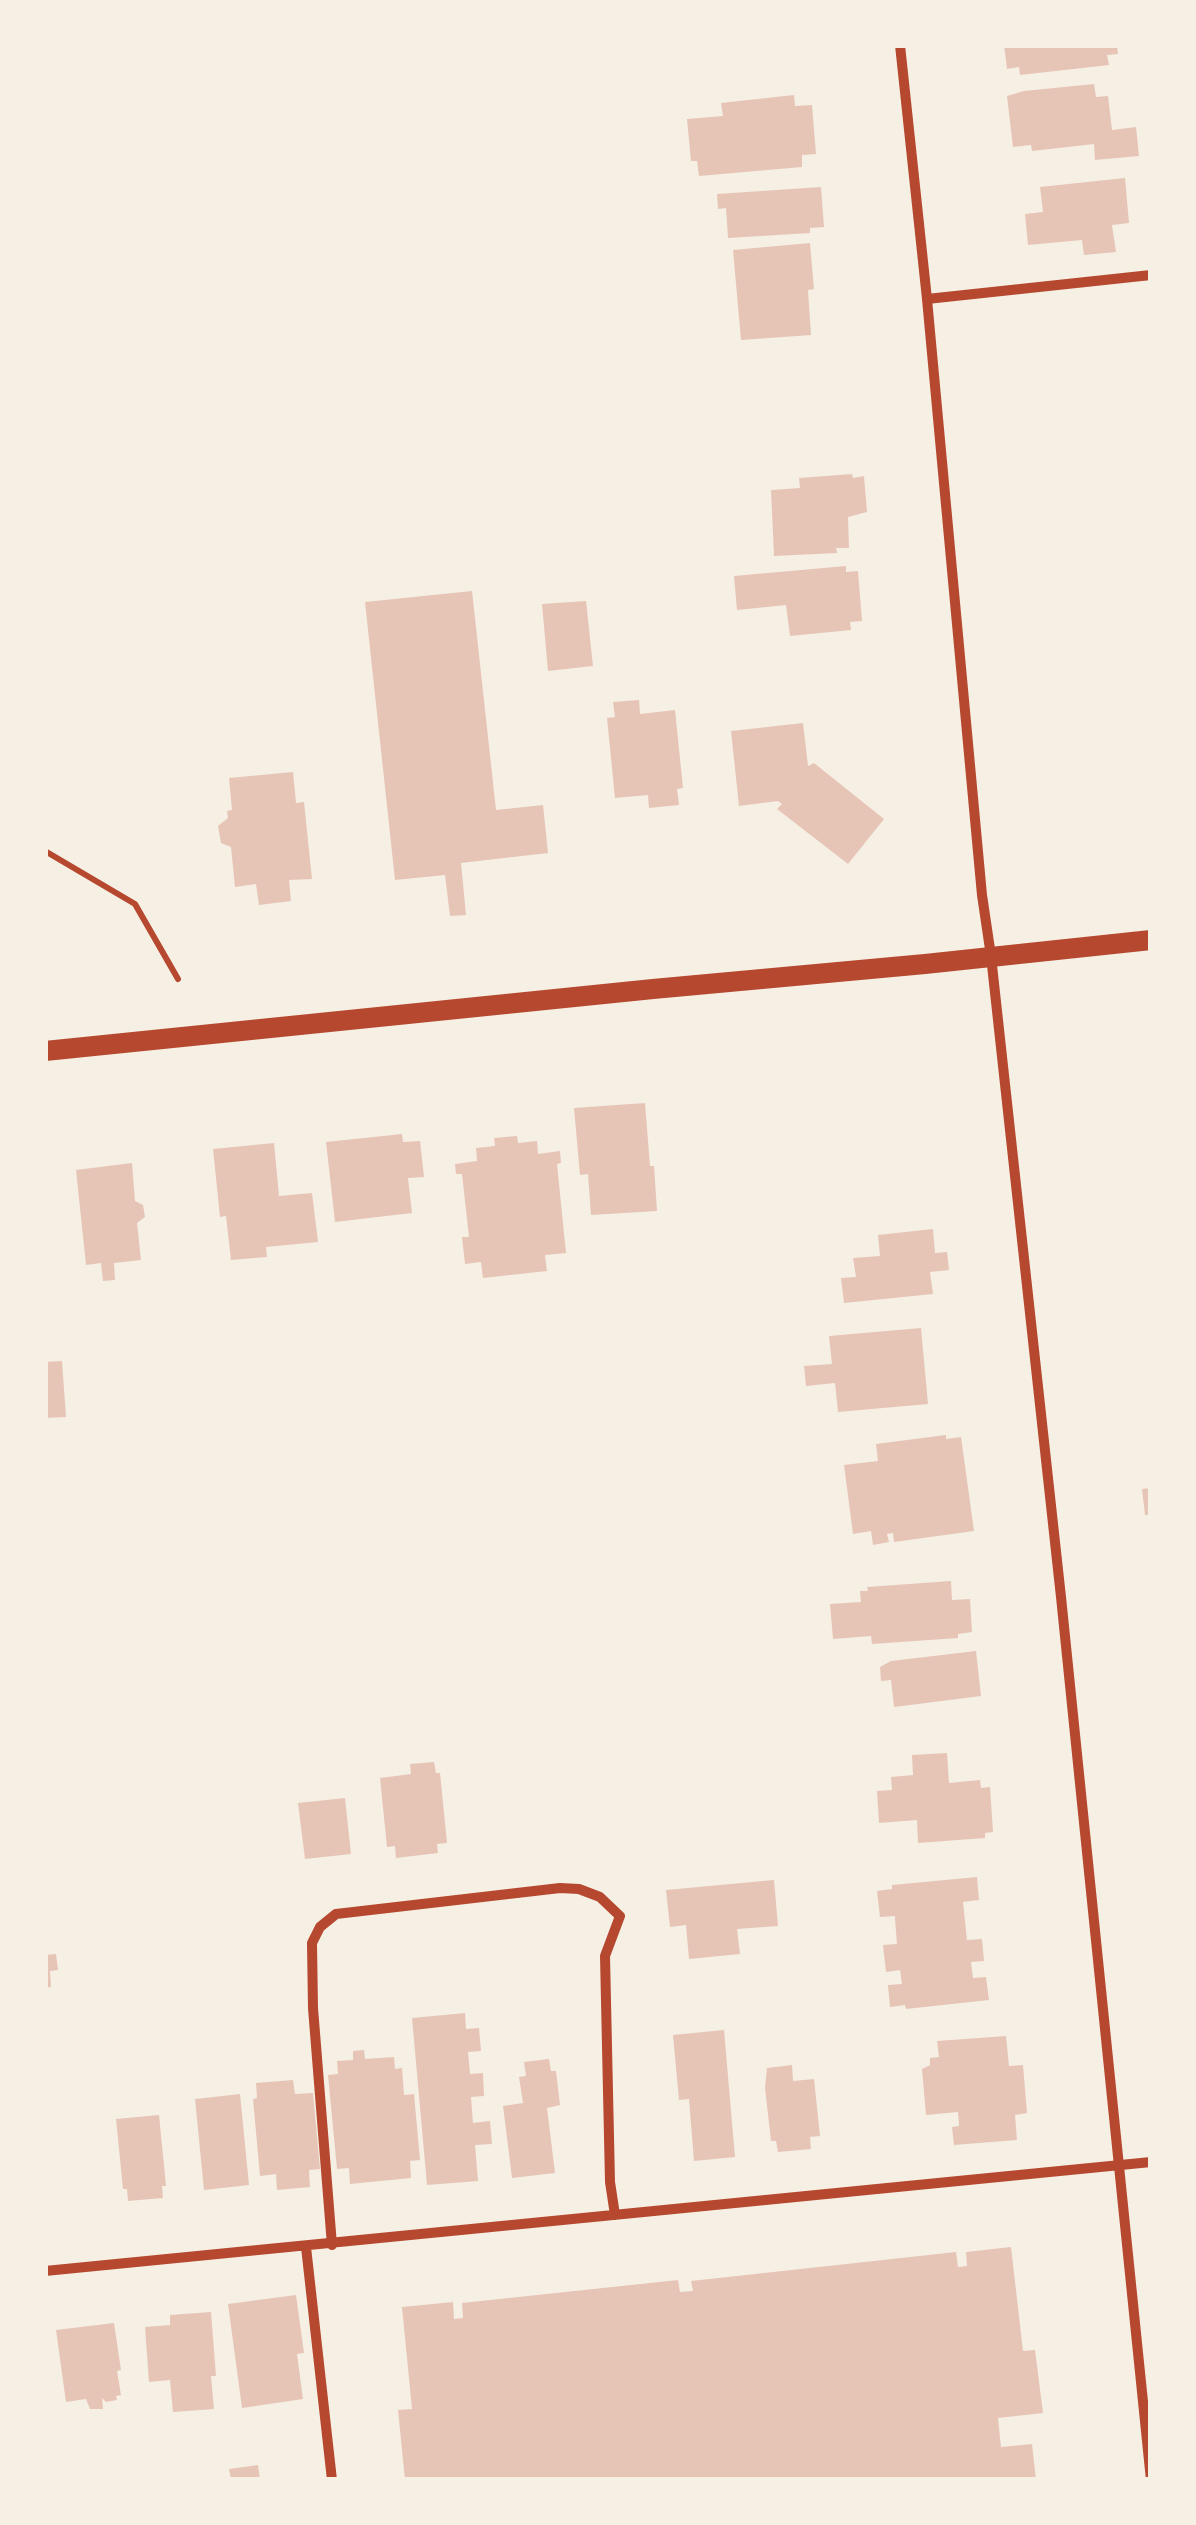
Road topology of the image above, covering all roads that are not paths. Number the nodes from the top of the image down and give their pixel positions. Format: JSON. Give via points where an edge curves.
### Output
{"nodes":[{"id":1,"x":900,"y":45,"type":"edge"},
{"id":2,"x":1151,"y":274,"type":"edge"},
{"id":3,"x":928,"y":299,"type":"junction"},
{"id":4,"x":1151,"y":940,"type":"edge"},
{"id":5,"x":991,"y":956,"type":"junction"},
{"id":6,"x":45,"y":1050,"type":"edge"},
{"id":7,"x":1151,"y":2162,"type":"edge"},
{"id":8,"x":1118,"y":2165,"type":"junction"},
{"id":9,"x":615,"y":2215,"type":"junction"},
{"id":10,"x":332,"y":2244,"type":"junction"},
{"id":11,"x":306,"y":2246,"type":"junction"},
{"id":12,"x":45,"y":2272,"type":"edge"},
{"id":13,"x":332,"y":2480,"type":"edge"},
{"id":14,"x":1151,"y":2480,"type":"edge"}],
"edges":[{"from":1,"to":3,"type":"street"},
{"from":2,"to":3,"type":"street"},
{"from":3,"to":5,"type":"street"},
{"from":4,"to":5,"type":"main road"},
{"from":5,"to":6,"type":"main road"},
{"from":5,"to":8,"type":"street"},
{"from":7,"to":8,"type":"street"},
{"from":8,"to":9,"type":"street"},
{"from":8,"to":14,"type":"street"},
{"from":9,"to":10,"type":"street"},
{"from":9,"to":10,"type":"street","via":[[605,1956],[620,1916],[600,1898],[560,1888],[336,1914],[320,1927],[312,1943],[313,2008]]},
{"from":10,"to":11,"type":"street"},
{"from":11,"to":12,"type":"street"},
{"from":11,"to":13,"type":"street"}]}
